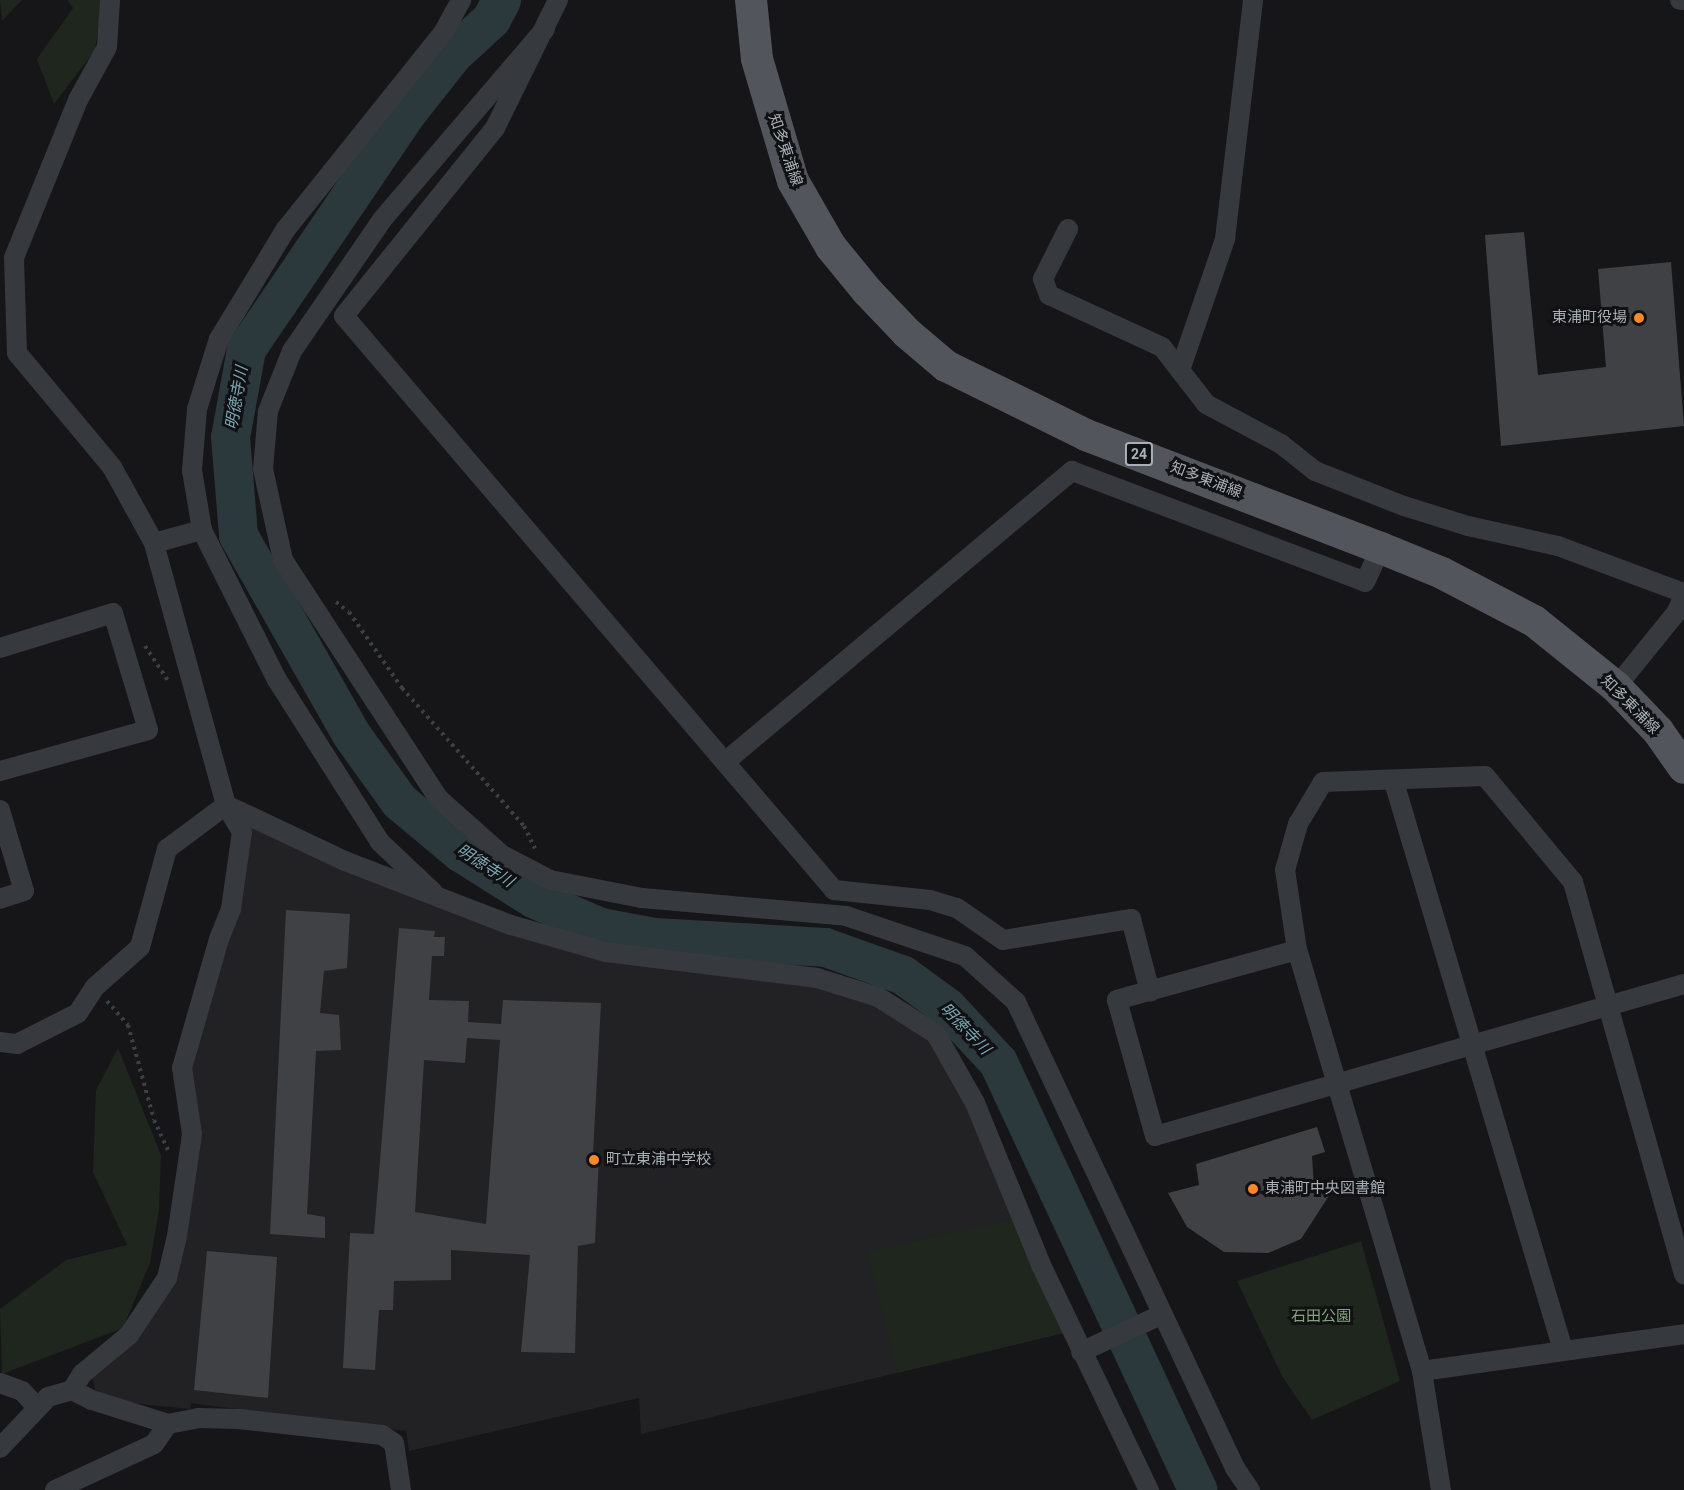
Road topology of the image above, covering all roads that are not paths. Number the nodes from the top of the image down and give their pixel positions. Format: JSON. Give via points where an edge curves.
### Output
{"nodes":[{"id":1,"x":110,"y":0,"type":"edge"},
{"id":2,"x":461,"y":0,"type":"edge"},
{"id":3,"x":558,"y":0,"type":"edge"},
{"id":4,"x":751,"y":0,"type":"edge"},
{"id":5,"x":1253,"y":0,"type":"edge"},
{"id":6,"x":545,"y":29,"type":"junction"},
{"id":7,"x":1068,"y":229,"type":"dead end"},
{"id":8,"x":1180,"y":370,"type":"junction"},
{"id":9,"x":202,"y":530,"type":"junction"},
{"id":10,"x":154,"y":543,"type":"junction"},
{"id":11,"x":1381,"y":548,"type":"junction"},
{"id":12,"x":1684,"y":594,"type":"edge"},
{"id":13,"x":0,"y":648,"type":"edge"},
{"id":14,"x":1616,"y":687,"type":"junction"},
{"id":15,"x":725,"y":762,"type":"junction"},
{"id":16,"x":1684,"y":768,"type":"edge"},
{"id":17,"x":0,"y":771,"type":"edge"},
{"id":18,"x":1394,"y":782,"type":"junction"},
{"id":19,"x":226,"y":804,"type":"junction"},
{"id":20,"x":0,"y":810,"type":"edge"},
{"id":21,"x":0,"y":899,"type":"edge"},
{"id":22,"x":442,"y":900,"type":"junction"},
{"id":23,"x":1297,"y":950,"type":"junction"},
{"id":24,"x":1684,"y":984,"type":"edge"},
{"id":25,"x":1150,"y":993,"type":"junction"},
{"id":26,"x":1608,"y":1007,"type":"junction"},
{"id":27,"x":0,"y":1042,"type":"edge"},
{"id":28,"x":1470,"y":1046,"type":"junction"},
{"id":29,"x":1339,"y":1085,"type":"junction"},
{"id":30,"x":1684,"y":1275,"type":"edge"},
{"id":31,"x":1163,"y":1314,"type":"junction"},
{"id":32,"x":1684,"y":1334,"type":"edge"},
{"id":33,"x":1563,"y":1350,"type":"junction"},
{"id":34,"x":1081,"y":1352,"type":"junction"},
{"id":35,"x":1422,"y":1371,"type":"junction"},
{"id":36,"x":0,"y":1383,"type":"edge"},
{"id":37,"x":72,"y":1390,"type":"junction"},
{"id":38,"x":37,"y":1407,"type":"junction"},
{"id":39,"x":168,"y":1424,"type":"junction"},
{"id":40,"x":0,"y":1448,"type":"edge"},
{"id":41,"x":55,"y":1490,"type":"edge"},
{"id":42,"x":401,"y":1490,"type":"edge"},
{"id":43,"x":1149,"y":1490,"type":"edge"},
{"id":44,"x":1250,"y":1490,"type":"edge"},
{"id":45,"x":1441,"y":1490,"type":"edge"}],
"edges":[{"from":1,"to":10,"type":"street","via":[[107,47],[78,100],[14,258],[17,353],[112,466]]},
{"from":2,"to":9,"type":"street","via":[[443,33],[286,229],[219,339],[196,419],[192,470]]},
{"from":3,"to":6,"type":"street"},
{"from":4,"to":11,"type":"main road","name":"知多東浦線","number":"24","via":[[757,59],[793,181],[831,247],[907,333],[946,366],[1086,435]]},
{"from":5,"to":8,"type":"street","via":[[1225,239]]},
{"from":6,"to":15,"type":"street","via":[[495,128],[344,316]]},
{"from":6,"to":31,"type":"street","via":[[382,220],[292,351],[268,411],[264,469],[283,560],[439,799],[502,855],[550,880],[642,898],[846,916],[965,956],[1016,1002]]},
{"from":7,"to":8,"type":"street","via":[[1043,279],[1049,295],[1162,347]]},
{"from":8,"to":12,"type":"street","via":[[1206,404],[1281,444],[1315,471],[1468,526],[1558,546]]},
{"from":9,"to":10,"type":"street"},
{"from":9,"to":22,"type":"street","via":[[277,680],[380,843]]},
{"from":10,"to":19,"type":"street"},
{"from":11,"to":14,"type":"main road","name":"知多東浦線","number":"24","via":[[1442,573],[1534,621]]},
{"from":11,"to":15,"type":"street","via":[[1365,582],[1072,471]]},
{"from":12,"to":14,"type":"street","via":[[1676,613]]},
{"from":13,"to":17,"type":"street","via":[[113,613],[148,730]]},
{"from":14,"to":16,"type":"main road","name":"知多東浦線","number":"24","via":[[1658,731]]},
{"from":15,"to":25,"type":"street","via":[[834,890],[930,900],[957,908],[1003,940],[1131,919]]},
{"from":18,"to":23,"type":"street","via":[[1323,782],[1298,824],[1285,870]]},
{"from":18,"to":26,"type":"street","via":[[1485,776],[1573,882]]},
{"from":18,"to":28,"type":"street"},
{"from":19,"to":22,"type":"street","via":[[345,861]]},
{"from":19,"to":27,"type":"street","via":[[167,849],[140,947],[94,987],[78,1013],[17,1044]]},
{"from":19,"to":37,"type":"street","via":[[242,832],[231,909],[182,1068],[192,1134],[167,1278],[153,1305],[129,1335],[82,1374]]},
{"from":20,"to":21,"type":"street","via":[[24,891]]},
{"from":22,"to":34,"type":"street","via":[[606,952],[817,978],[878,997],[936,1034],[975,1103]]},
{"from":23,"to":25,"type":"street"},
{"from":23,"to":29,"type":"street"},
{"from":24,"to":26,"type":"street"},
{"from":25,"to":29,"type":"street","via":[[1117,1000],[1155,1136]]},
{"from":26,"to":28,"type":"street"},
{"from":26,"to":30,"type":"street"},
{"from":28,"to":29,"type":"street"},
{"from":28,"to":33,"type":"street"},
{"from":29,"to":35,"type":"street"},
{"from":31,"to":34,"type":"street"},
{"from":31,"to":44,"type":"street","via":[[1235,1468]]},
{"from":32,"to":33,"type":"street"},
{"from":33,"to":35,"type":"street"},
{"from":34,"to":43,"type":"street"},
{"from":35,"to":45,"type":"street"},
{"from":36,"to":38,"type":"street","via":[[22,1391]]},
{"from":37,"to":38,"type":"street","via":[[48,1397]]},
{"from":37,"to":39,"type":"street"},
{"from":38,"to":40,"type":"street"},
{"from":39,"to":41,"type":"street","via":[[154,1444]]},
{"from":39,"to":42,"type":"street","via":[[198,1418],[239,1419],[382,1435],[394,1443]]}]}
